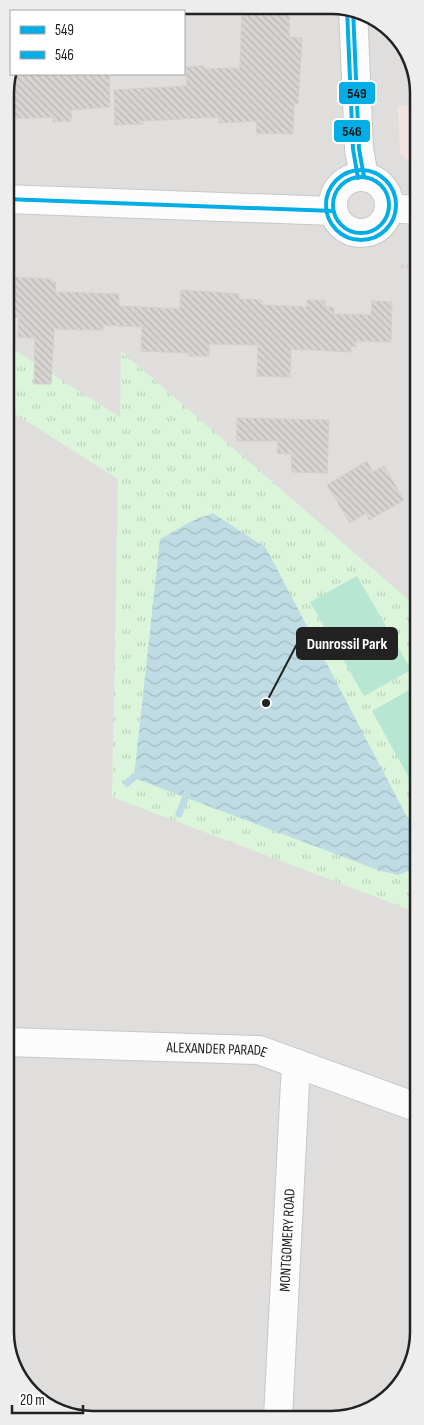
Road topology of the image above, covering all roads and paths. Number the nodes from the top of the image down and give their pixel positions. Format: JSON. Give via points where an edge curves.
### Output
{"nodes":[{"id":1,"x":353,"y":17,"type":"edge"},
{"id":2,"x":364,"y":176,"type":"junction"},
{"id":3,"x":14,"y":199,"type":"edge"},
{"id":4,"x":389,"y":208,"type":"junction"},
{"id":5,"x":410,"y":209,"type":"edge"},
{"id":6,"x":333,"y":211,"type":"junction"},
{"id":7,"x":401,"y":266,"type":"dead end"},
{"id":8,"x":410,"y":267,"type":"dead end"},
{"id":9,"x":14,"y":1042,"type":"edge"},
{"id":10,"x":296,"y":1063,"type":"junction"},
{"id":11,"x":410,"y":1105,"type":"edge"},
{"id":12,"x":278,"y":1411,"type":"edge"}],
"edges":[{"from":1,"to":2,"type":"street","via":[[359,150]]},
{"from":2,"to":4,"type":"street","via":[[380,184],[389,200]]},
{"from":2,"to":6,"type":"street","via":[[347,180],[340,186],[335,193]]},
{"from":3,"to":6,"type":"street"},
{"from":4,"to":5,"type":"street"},
{"from":4,"to":6,"type":"street","via":[[382,225],[366,233],[348,231]]},
{"from":7,"to":8,"type":"path"},
{"from":9,"to":10,"type":"street","name":"ALEXANDER PARADE","via":[[259,1050]]},
{"from":10,"to":11,"type":"street","name":"ALEXANDER PARADE"},
{"from":10,"to":12,"type":"street","name":"MONTGOMERY ROAD"}]}
